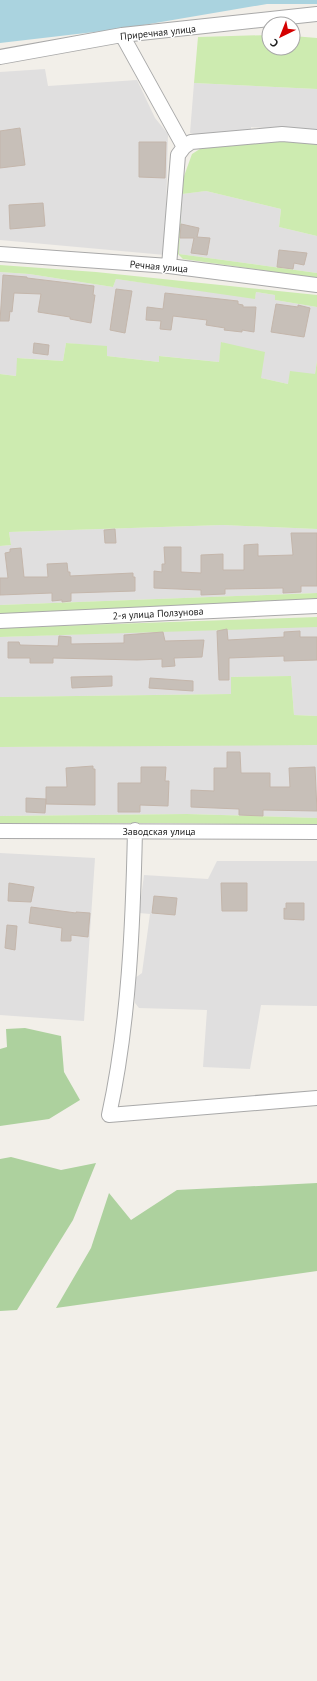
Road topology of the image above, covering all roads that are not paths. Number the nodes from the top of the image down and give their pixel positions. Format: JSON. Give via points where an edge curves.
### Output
{"nodes":[{"id":1,"x":317,"y":14,"type":"edge"},
{"id":2,"x":122,"y":35,"type":"junction"},
{"id":3,"x":0,"y":57,"type":"edge"},
{"id":4,"x":317,"y":137,"type":"edge"},
{"id":5,"x":184,"y":147,"type":"junction"},
{"id":6,"x":0,"y":254,"type":"edge"},
{"id":7,"x":169,"y":266,"type":"junction"},
{"id":8,"x":317,"y":285,"type":"edge"},
{"id":9,"x":317,"y":606,"type":"edge"},
{"id":10,"x":0,"y":621,"type":"edge"},
{"id":11,"x":135,"y":830,"type":"junction"},
{"id":12,"x":0,"y":831,"type":"edge"},
{"id":13,"x":317,"y":832,"type":"edge"},
{"id":14,"x":317,"y":1098,"type":"edge"}],
"edges":[{"from":1,"to":2,"type":"street","name":"Приречная улица"},
{"from":2,"to":3,"type":"street","name":"Приречная улица"},
{"from":2,"to":5,"type":"street"},
{"from":4,"to":5,"type":"street","via":[[282,134],[191,142]]},
{"from":5,"to":7,"type":"street","via":[[178,155]]},
{"from":6,"to":7,"type":"street","name":"Речная улица"},
{"from":7,"to":8,"type":"street","name":"Речная улица"},
{"from":9,"to":10,"type":"street","name":"2-я улица Ползунова"},
{"from":11,"to":12,"type":"street","name":"Заводская улица"},
{"from":11,"to":13,"type":"street","name":"Заводская улица"},
{"from":11,"to":14,"type":"street","via":[[126,1003],[117,1078],[109,1116]]}]}
